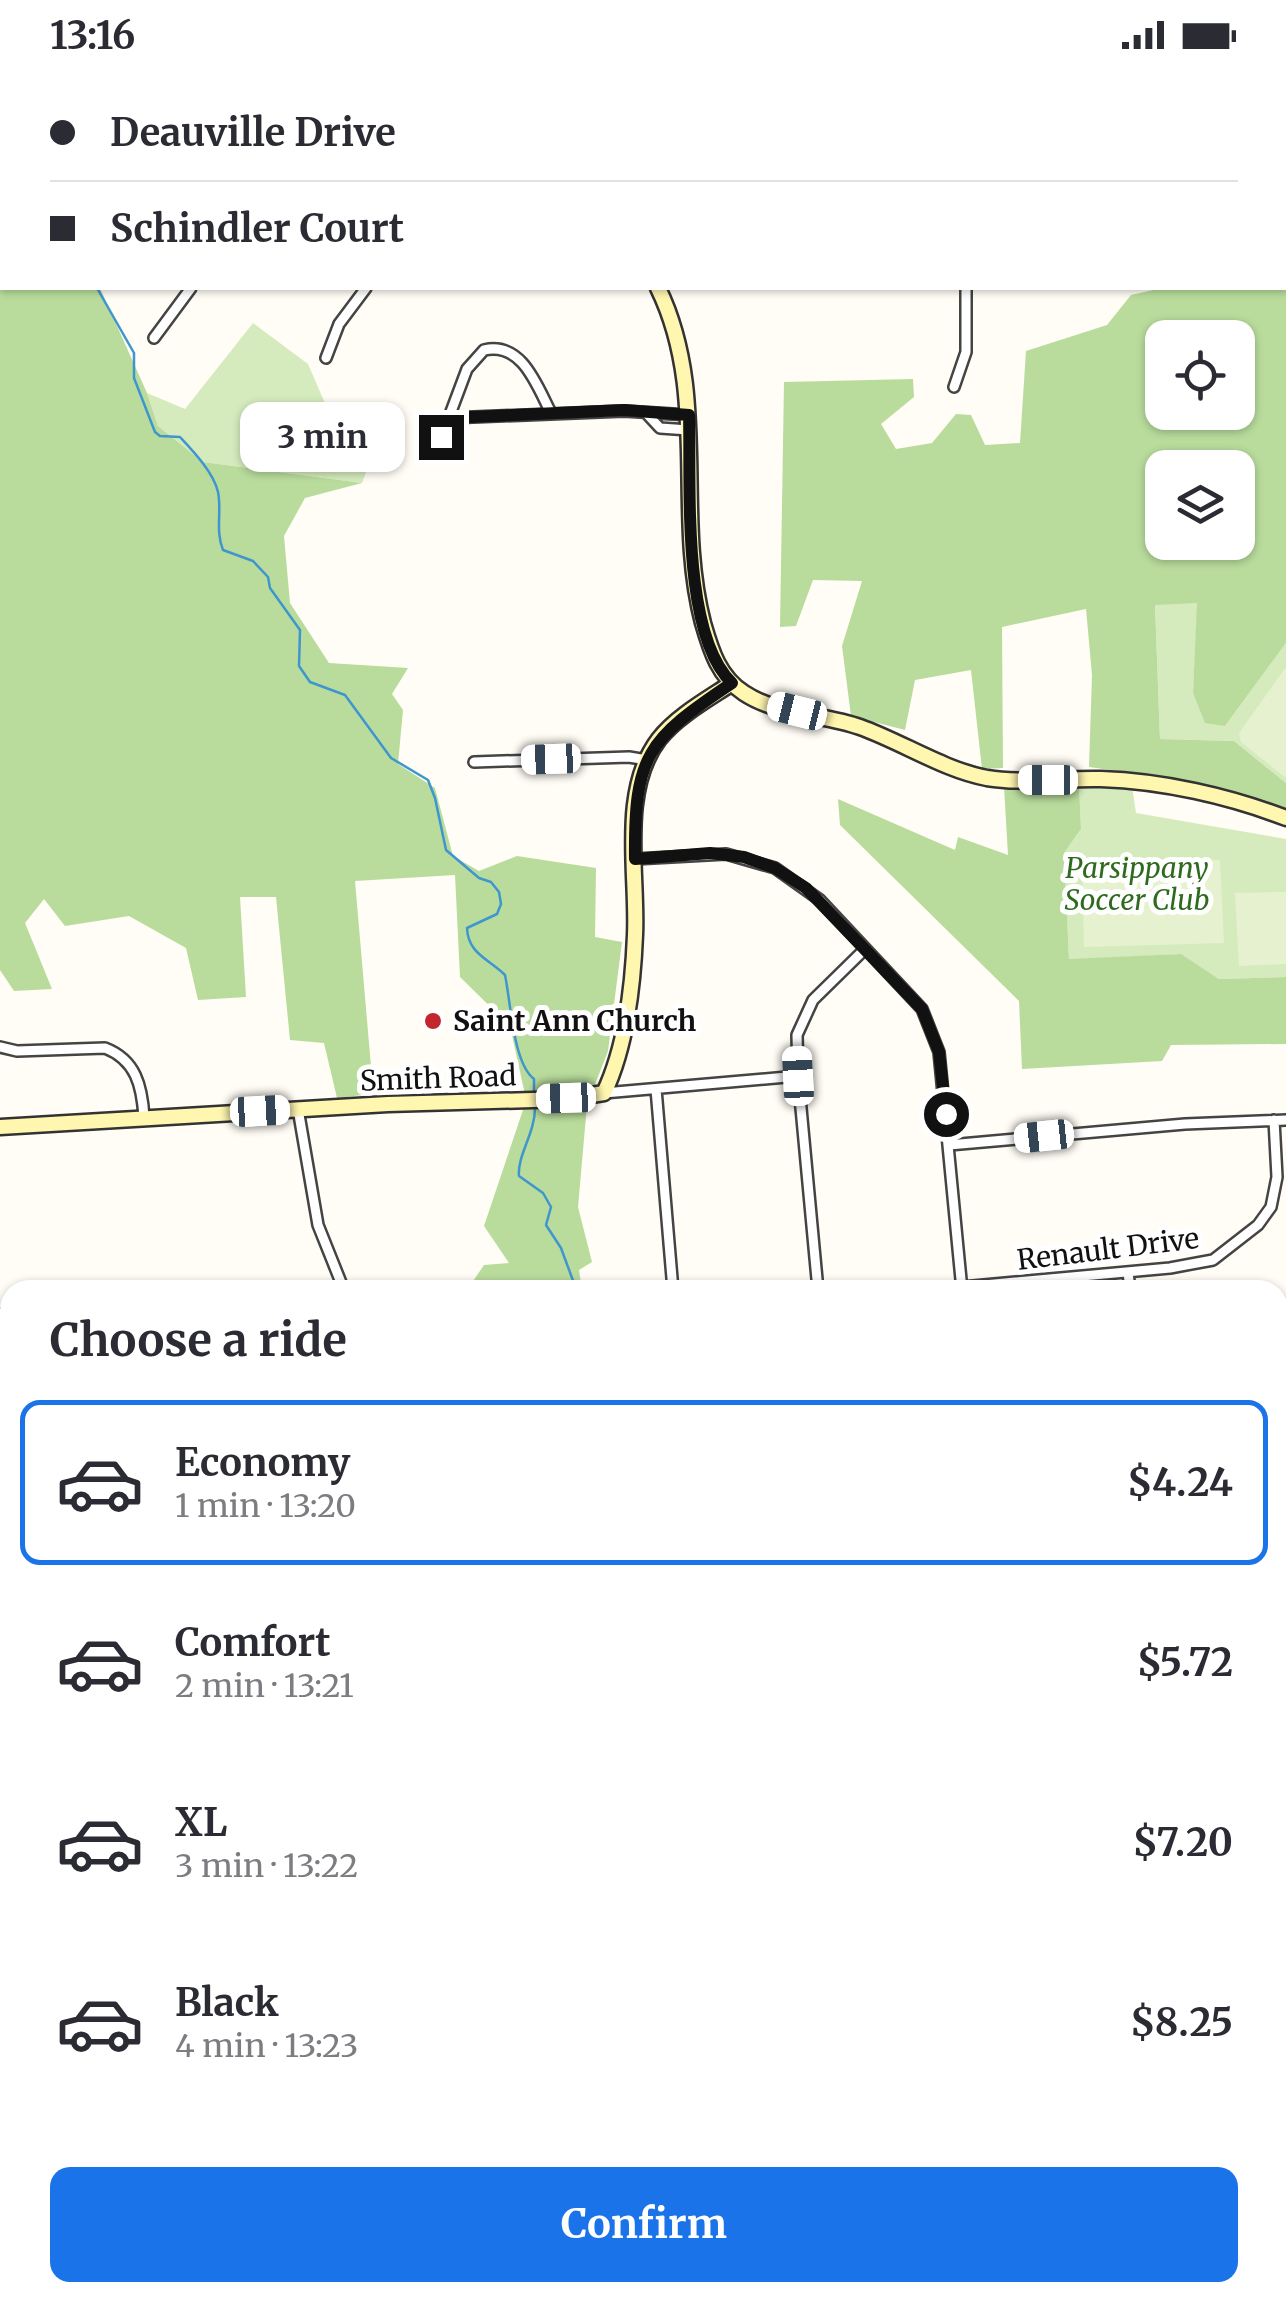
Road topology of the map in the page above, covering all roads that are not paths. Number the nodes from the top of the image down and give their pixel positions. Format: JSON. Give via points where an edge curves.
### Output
{"nodes":[{"id":1,"x":190,"y":290,"type":"edge"},
{"id":2,"x":364,"y":290,"type":"edge"},
{"id":3,"x":659,"y":290,"type":"edge"},
{"id":4,"x":966,"y":290,"type":"edge"},
{"id":5,"x":154,"y":338,"type":"dead end"},
{"id":6,"x":326,"y":358,"type":"dead end"},
{"id":7,"x":954,"y":387,"type":"dead end"},
{"id":8,"x":551,"y":413,"type":"junction"},
{"id":9,"x":449,"y":418,"type":"junction"},
{"id":10,"x":689,"y":422,"type":"junction"},
{"id":11,"x":434,"y":457,"type":"dead end"},
{"id":12,"x":732,"y":683,"type":"junction"},
{"id":13,"x":647,"y":760,"type":"junction"},
{"id":14,"x":474,"y":762,"type":"dead end"},
{"id":15,"x":1286,"y":818,"type":"edge"},
{"id":16,"x":635,"y":859,"type":"junction"},
{"id":17,"x":865,"y":949,"type":"junction"},
{"id":18,"x":0,"y":1046,"type":"edge"},
{"id":19,"x":798,"y":1076,"type":"junction"},
{"id":20,"x":656,"y":1089,"type":"junction"},
{"id":21,"x":604,"y":1093,"type":"junction"},
{"id":22,"x":298,"y":1110,"type":"junction"},
{"id":23,"x":144,"y":1117,"type":"junction"},
{"id":24,"x":1274,"y":1120,"type":"junction"},
{"id":25,"x":1286,"y":1120,"type":"edge"},
{"id":26,"x":0,"y":1126,"type":"edge"},
{"id":27,"x":949,"y":1145,"type":"junction"},
{"id":28,"x":1128,"y":1272,"type":"junction"},
{"id":29,"x":340,"y":1280,"type":"edge"},
{"id":30,"x":673,"y":1280,"type":"edge"},
{"id":31,"x":817,"y":1280,"type":"edge"},
{"id":32,"x":961,"y":1280,"type":"edge"},
{"id":33,"x":1045,"y":1280,"type":"edge"},
{"id":34,"x":1129,"y":1280,"type":"edge"}],
"edges":[{"from":1,"to":5,"type":"street"},
{"from":2,"to":6,"type":"street","via":[[339,324]]},
{"from":3,"to":10,"type":"street","via":[[684,364]]},
{"from":4,"to":7,"type":"street","via":[[966,352]]},
{"from":8,"to":9,"type":"street"},
{"from":8,"to":9,"type":"street","via":[[520,360],[496,348],[471,363]]},
{"from":8,"to":10,"type":"street","via":[[624,410],[647,414],[660,428]]},
{"from":9,"to":11,"type":"street"},
{"from":10,"to":12,"type":"street","via":[[696,588],[716,662]]},
{"from":12,"to":13,"type":"street","via":[[666,731]]},
{"from":12,"to":15,"type":"street","via":[[759,700],[862,728],[986,778],[1136,782]]},
{"from":13,"to":14,"type":"street"},
{"from":13,"to":16,"type":"street","via":[[637,800]]},
{"from":16,"to":17,"type":"street","via":[[710,853],[762,862],[806,888]]},
{"from":16,"to":21,"type":"street","via":[[634,956],[616,1068]]},
{"from":17,"to":19,"type":"street","via":[[806,1010],[797,1035]]},
{"from":17,"to":27,"type":"street","via":[[931,1025]]},
{"from":18,"to":23,"type":"street","via":[[116,1052],[136,1073]]},
{"from":19,"to":20,"type":"street"},
{"from":19,"to":31,"type":"street"},
{"from":20,"to":21,"type":"street"},
{"from":20,"to":30,"type":"street"},
{"from":21,"to":22,"type":"street","name":"Smith Road"},
{"from":22,"to":23,"type":"street","name":"Smith Road"},
{"from":22,"to":29,"type":"street","via":[[314,1208]]},
{"from":23,"to":26,"type":"street","name":"Smith Road"},
{"from":24,"to":25,"type":"street"},
{"from":24,"to":27,"type":"street"},
{"from":24,"to":28,"type":"street","name":"Renault Drive","via":[[1277,1183],[1258,1225],[1204,1264]]},
{"from":27,"to":32,"type":"street"},
{"from":28,"to":33,"type":"street","name":"Renault Drive"},
{"from":28,"to":34,"type":"street"}]}
